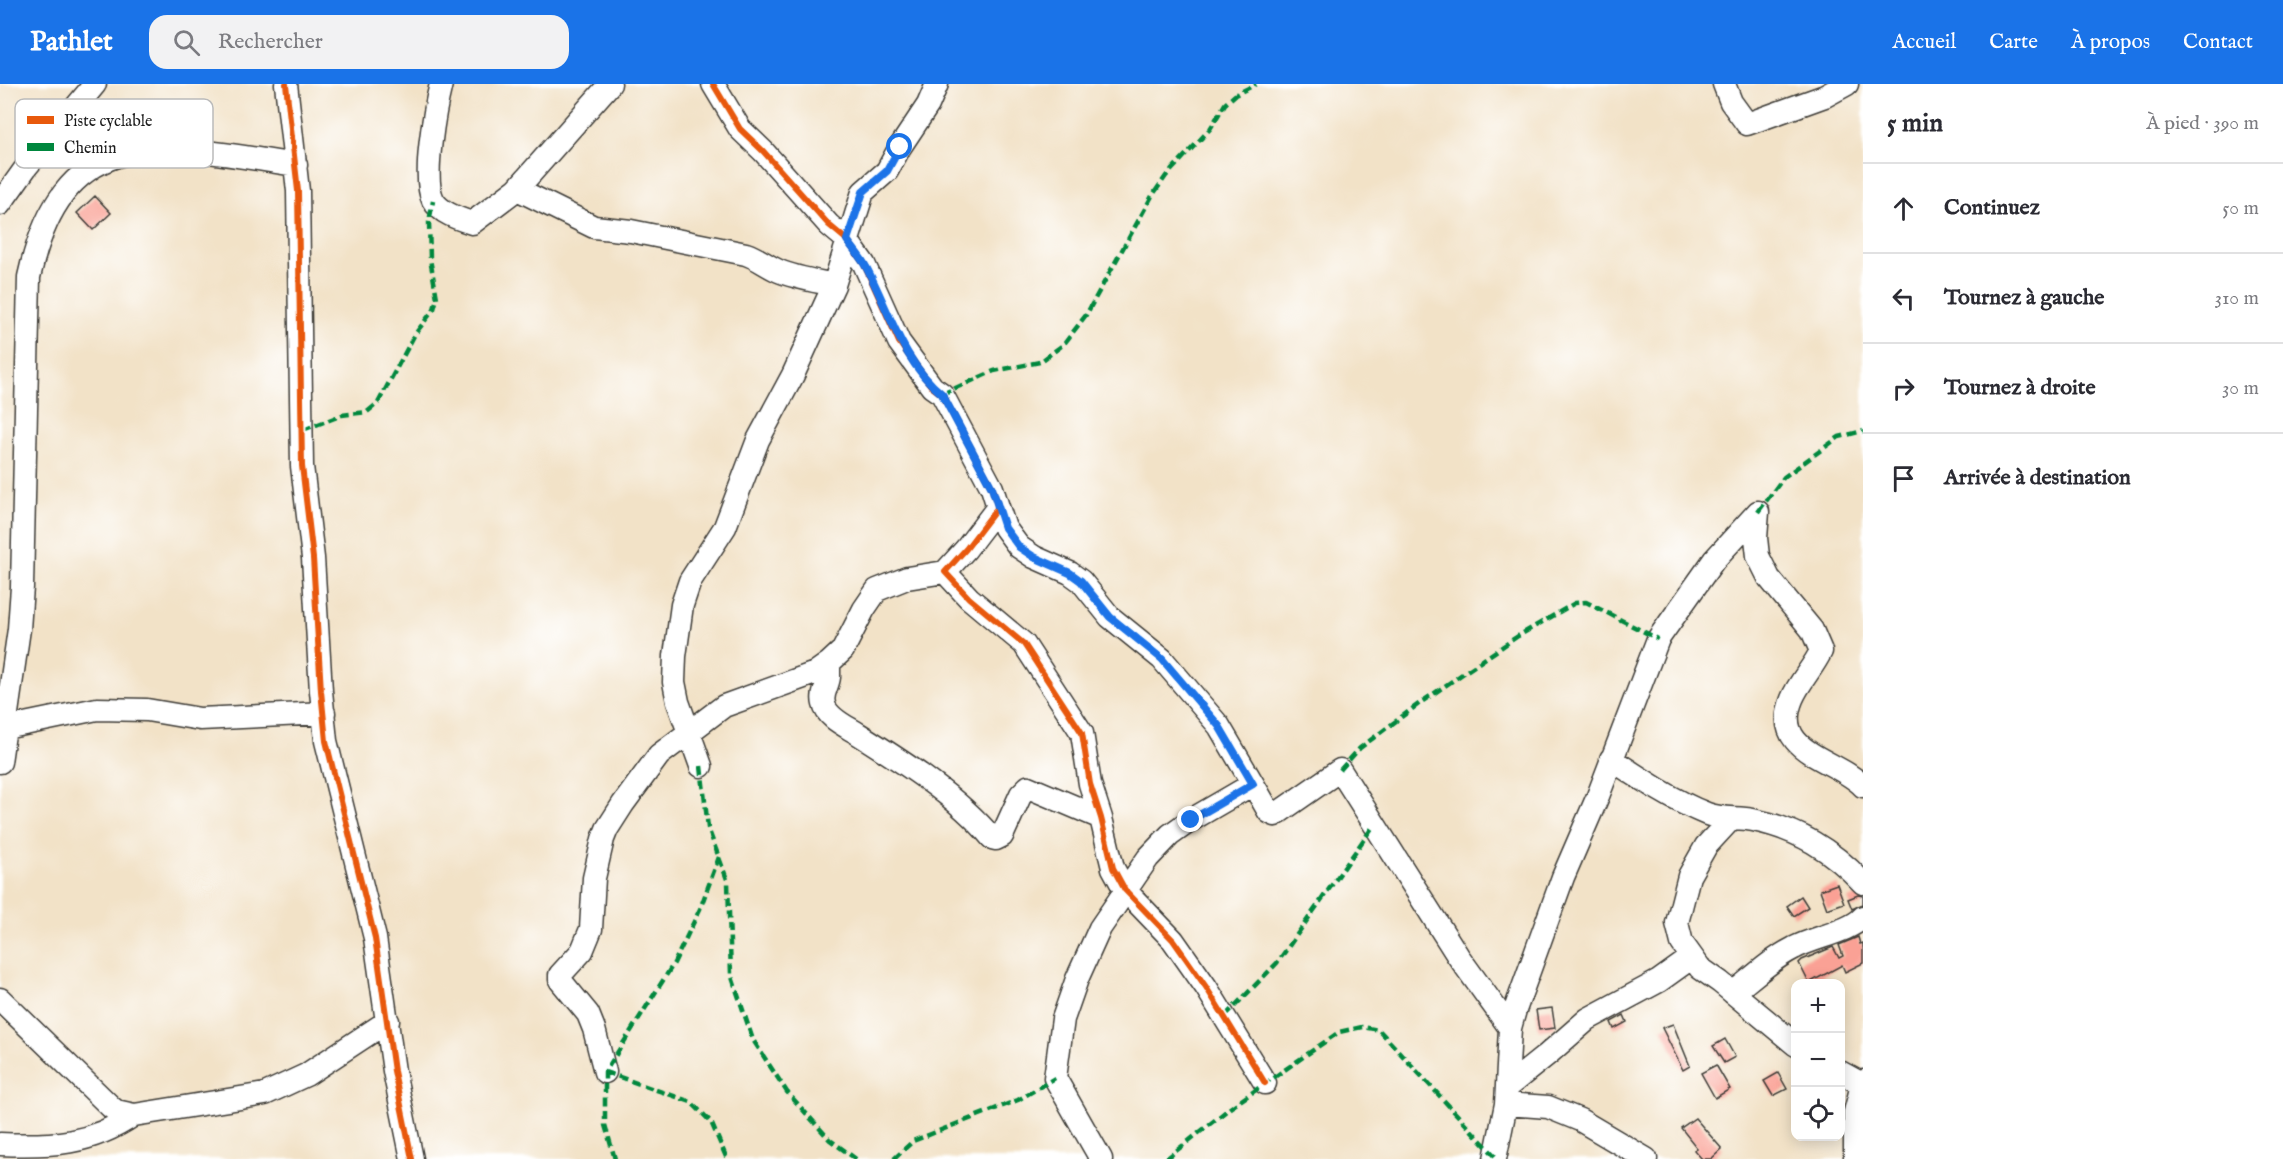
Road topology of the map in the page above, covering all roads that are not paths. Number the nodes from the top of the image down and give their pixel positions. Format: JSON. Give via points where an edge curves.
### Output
{"nodes":[{"id":1,"x":95,"y":84,"type":"edge"},
{"id":2,"x":286,"y":84,"type":"edge"},
{"id":3,"x":441,"y":84,"type":"edge"},
{"id":4,"x":610,"y":84,"type":"edge"},
{"id":5,"x":713,"y":84,"type":"edge"},
{"id":6,"x":937,"y":84,"type":"edge"},
{"id":7,"x":1724,"y":84,"type":"edge"},
{"id":8,"x":1846,"y":84,"type":"edge"},
{"id":9,"x":83,"y":99,"type":"edge"},
{"id":10,"x":213,"y":153,"type":"edge"},
{"id":11,"x":296,"y":165,"type":"junction"},
{"id":12,"x":20,"y":168,"type":"edge"},
{"id":13,"x":26,"y":168,"type":"edge"},
{"id":14,"x":88,"y":168,"type":"edge"},
{"id":15,"x":0,"y":174,"type":"edge"},
{"id":16,"x":517,"y":189,"type":"junction"},
{"id":17,"x":0,"y":204,"type":"edge"},
{"id":18,"x":847,"y":240,"type":"junction"},
{"id":19,"x":834,"y":285,"type":"junction"},
{"id":20,"x":998,"y":507,"type":"junction"},
{"id":21,"x":945,"y":573,"type":"junction"},
{"id":22,"x":829,"y":663,"type":"junction"},
{"id":23,"x":324,"y":713,"type":"junction"},
{"id":24,"x":5,"y":728,"type":"junction"},
{"id":25,"x":690,"y":731,"type":"junction"},
{"id":26,"x":1611,"y":759,"type":"junction"},
{"id":27,"x":0,"y":762,"type":"edge"},
{"id":28,"x":701,"y":766,"type":"dead end"},
{"id":29,"x":1253,"y":784,"type":"junction"},
{"id":30,"x":1863,"y":786,"type":"edge"},
{"id":31,"x":1101,"y":818,"type":"junction"},
{"id":32,"x":1730,"y":820,"type":"junction"},
{"id":33,"x":1863,"y":883,"type":"edge"},
{"id":34,"x":1125,"y":890,"type":"junction"},
{"id":35,"x":1863,"y":917,"type":"edge"},
{"id":36,"x":1691,"y":958,"type":"junction"},
{"id":37,"x":1734,"y":993,"type":"junction"},
{"id":38,"x":0,"y":999,"type":"edge"},
{"id":39,"x":388,"y":1020,"type":"junction"},
{"id":40,"x":1509,"y":1028,"type":"junction"},
{"id":41,"x":1791,"y":1041,"type":"edge"},
{"id":42,"x":605,"y":1072,"type":"dead end"},
{"id":43,"x":1845,"y":1074,"type":"edge"},
{"id":44,"x":1863,"y":1082,"type":"edge"},
{"id":45,"x":1265,"y":1083,"type":"dead end"},
{"id":46,"x":1507,"y":1095,"type":"junction"},
{"id":47,"x":134,"y":1115,"type":"junction"},
{"id":48,"x":0,"y":1144,"type":"edge"},
{"id":49,"x":1857,"y":1157,"type":"edge"},
{"id":50,"x":412,"y":1159,"type":"edge"},
{"id":51,"x":1101,"y":1159,"type":"edge"},
{"id":52,"x":1495,"y":1159,"type":"edge"},
{"id":53,"x":1646,"y":1159,"type":"edge"}],
"edges":[{"from":1,"to":9,"type":"street"},
{"from":2,"to":11,"type":"street"},
{"from":3,"to":16,"type":"street","via":[[431,136],[429,185],[433,201],[458,219],[472,223]]},
{"from":4,"to":16,"type":"street"},
{"from":5,"to":18,"type":"street","via":[[740,129]]},
{"from":6,"to":18,"type":"street","via":[[887,171],[863,192]]},
{"from":7,"to":8,"type":"street","via":[[1747,124],[1825,96]]},
{"from":10,"to":11,"type":"street"},
{"from":11,"to":23,"type":"street","via":[[302,466]]},
{"from":12,"to":15,"type":"street"},
{"from":13,"to":17,"type":"street"},
{"from":14,"to":24,"type":"street","via":[[72,183],[45,223],[28,277],[22,587]]},
{"from":16,"to":19,"type":"street","via":[[594,227],[746,254],[789,275]]},
{"from":18,"to":19,"type":"street"},
{"from":18,"to":20,"type":"street","via":[[864,264],[899,342],[932,387],[942,394],[992,488]]},
{"from":19,"to":25,"type":"street","via":[[759,440],[725,528],[690,581],[682,605],[674,682]]},
{"from":20,"to":21,"type":"street"},
{"from":20,"to":29,"type":"street","via":[[1005,528],[1019,547],[1081,581],[1110,617],[1162,659],[1219,726]]},
{"from":21,"to":22,"type":"street","via":[[907,578],[877,590],[843,650]]},
{"from":21,"to":31,"type":"street","via":[[1024,644],[1082,733],[1090,784]]},
{"from":22,"to":25,"type":"street","via":[[815,673],[724,706]]},
{"from":22,"to":31,"type":"street","via":[[829,679],[823,693],[831,717],[947,796],[992,838],[1002,836],[1028,787]]},
{"from":23,"to":24,"type":"street","via":[[214,719],[147,710],[97,710]]},
{"from":23,"to":39,"type":"street","via":[[326,741],[375,938]]},
{"from":24,"to":27,"type":"street"},
{"from":25,"to":28,"type":"street"},
{"from":25,"to":42,"type":"street","via":[[659,755],[607,829],[594,878],[591,929],[582,951],[560,975],[588,1014]]},
{"from":26,"to":30,"type":"street","via":[[1658,639],[1714,560],[1758,512],[1758,556],[1770,578],[1812,630],[1821,651],[1792,699],[1788,717],[1791,736],[1796,744],[1853,775]]},
{"from":26,"to":32,"type":"street","via":[[1683,802]]},
{"from":26,"to":40,"type":"street","via":[[1563,877]]},
{"from":29,"to":34,"type":"street","via":[[1170,835]]},
{"from":29,"to":40,"type":"street","via":[[1269,812],[1275,815],[1340,770],[1458,956]]},
{"from":31,"to":34,"type":"street","via":[[1113,868]]},
{"from":32,"to":33,"type":"street","via":[[1780,826],[1806,837],[1846,865]]},
{"from":32,"to":36,"type":"street","via":[[1706,846],[1689,876],[1677,923]]},
{"from":34,"to":45,"type":"street","via":[[1173,940]]},
{"from":34,"to":51,"type":"street","via":[[1100,928],[1077,979],[1063,1019],[1055,1078]]},
{"from":35,"to":37,"type":"street","via":[[1849,928],[1786,952]]},
{"from":36,"to":37,"type":"street"},
{"from":36,"to":46,"type":"street","via":[[1659,981],[1588,1019]]},
{"from":37,"to":41,"type":"street"},
{"from":38,"to":47,"type":"street","via":[[111,1107]]},
{"from":39,"to":47,"type":"street","via":[[306,1074],[265,1094]]},
{"from":39,"to":50,"type":"street"},
{"from":40,"to":46,"type":"street"},
{"from":43,"to":44,"type":"street"},
{"from":44,"to":49,"type":"street","via":[[1855,1112]]},
{"from":46,"to":52,"type":"street"},
{"from":46,"to":53,"type":"street","via":[[1580,1120]]},
{"from":47,"to":48,"type":"street","via":[[100,1134],[73,1141]]}]}
